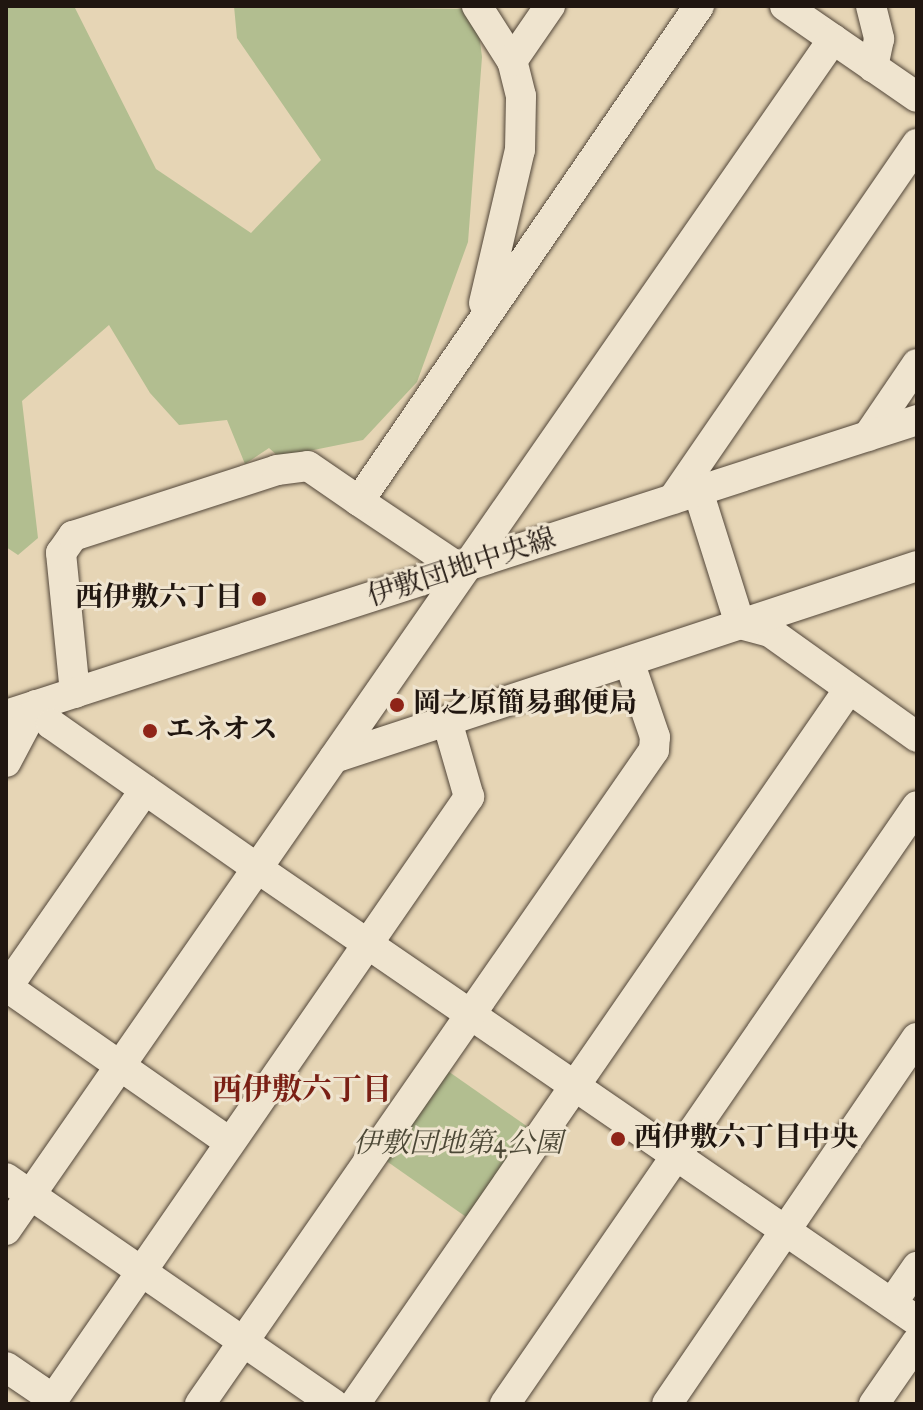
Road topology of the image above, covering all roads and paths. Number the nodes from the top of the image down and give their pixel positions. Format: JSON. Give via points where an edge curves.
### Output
{"nodes":[{"id":1,"x":477,"y":6,"type":"edge"},
{"id":2,"x":550,"y":6,"type":"edge"},
{"id":3,"x":699,"y":6,"type":"edge"},
{"id":4,"x":785,"y":6,"type":"edge"},
{"id":5,"x":871,"y":6,"type":"edge"},
{"id":6,"x":833,"y":39,"type":"junction"},
{"id":7,"x":512,"y":61,"type":"junction"},
{"id":8,"x":873,"y":67,"type":"junction"},
{"id":9,"x":917,"y":97,"type":"edge"},
{"id":10,"x":917,"y":144,"type":"edge"},
{"id":11,"x":479,"y":322,"type":"junction"},
{"id":12,"x":917,"y":364,"type":"edge"},
{"id":13,"x":917,"y":420,"type":"edge"},
{"id":14,"x":868,"y":436,"type":"junction"},
{"id":15,"x":686,"y":495,"type":"junction"},
{"id":16,"x":359,"y":501,"type":"junction"},
{"id":17,"x":917,"y":566,"type":"edge"},
{"id":18,"x":462,"y":570,"type":"junction"},
{"id":19,"x":740,"y":624,"type":"junction"},
{"id":20,"x":629,"y":661,"type":"junction"},
{"id":21,"x":849,"y":689,"type":"junction"},
{"id":22,"x":75,"y":693,"type":"junction"},
{"id":23,"x":36,"y":705,"type":"junction"},
{"id":24,"x":6,"y":715,"type":"edge"},
{"id":25,"x":447,"y":721,"type":"junction"},
{"id":26,"x":917,"y":737,"type":"edge"},
{"id":27,"x":334,"y":758,"type":"junction"},
{"id":28,"x":6,"y":762,"type":"edge"},
{"id":29,"x":145,"y":790,"type":"junction"},
{"id":30,"x":917,"y":806,"type":"edge"},
{"id":31,"x":257,"y":868,"type":"junction"},
{"id":32,"x":367,"y":944,"type":"junction"},
{"id":33,"x":7,"y":988,"type":"edge"},
{"id":34,"x":473,"y":1017,"type":"junction"},
{"id":35,"x":917,"y":1038,"type":"edge"},
{"id":36,"x":119,"y":1066,"type":"junction"},
{"id":37,"x":574,"y":1086,"type":"junction"},
{"id":38,"x":229,"y":1142,"type":"junction"},
{"id":39,"x":674,"y":1154,"type":"junction"},
{"id":40,"x":18,"y":1187,"type":"edge"},
{"id":41,"x":785,"y":1229,"type":"junction"},
{"id":42,"x":6,"y":1230,"type":"edge"},
{"id":43,"x":917,"y":1267,"type":"edge"},
{"id":44,"x":139,"y":1270,"type":"junction"},
{"id":45,"x":892,"y":1303,"type":"junction"},
{"id":46,"x":917,"y":1321,"type":"edge"},
{"id":47,"x":243,"y":1341,"type":"junction"},
{"id":48,"x":917,"y":1342,"type":"edge"},
{"id":49,"x":6,"y":1367,"type":"edge"},
{"id":50,"x":51,"y":1401,"type":"edge"},
{"id":51,"x":200,"y":1404,"type":"edge"},
{"id":52,"x":334,"y":1404,"type":"edge"},
{"id":53,"x":355,"y":1404,"type":"edge"},
{"id":54,"x":505,"y":1404,"type":"edge"},
{"id":55,"x":667,"y":1404,"type":"edge"},
{"id":56,"x":874,"y":1404,"type":"edge"}],
"edges":[{"from":1,"to":7,"type":"street"},
{"from":2,"to":7,"type":"street"},
{"from":3,"to":11,"type":"street"},
{"from":4,"to":6,"type":"street"},
{"from":5,"to":8,"type":"street","via":[[879,39]]},
{"from":6,"to":8,"type":"street"},
{"from":6,"to":18,"type":"street","via":[[504,519]]},
{"from":7,"to":11,"type":"street","via":[[521,96],[520,150]]},
{"from":8,"to":9,"type":"street"},
{"from":10,"to":15,"type":"street"},
{"from":11,"to":16,"type":"street"},
{"from":12,"to":14,"type":"street"},
{"from":13,"to":14,"type":"street","name":"伊敷団地中央線"},
{"from":14,"to":15,"type":"street","name":"伊敷団地中央線"},
{"from":15,"to":18,"type":"street","name":"伊敷団地中央線"},
{"from":15,"to":19,"type":"street"},
{"from":16,"to":18,"type":"street"},
{"from":16,"to":22,"type":"street","via":[[308,466],[277,470],[73,536],[61,553]]},
{"from":17,"to":19,"type":"street"},
{"from":18,"to":22,"type":"street","name":"伊敷団地中央線"},
{"from":18,"to":27,"type":"street"},
{"from":19,"to":20,"type":"street"},
{"from":19,"to":21,"type":"street","via":[[770,632]]},
{"from":20,"to":25,"type":"street"},
{"from":20,"to":34,"type":"street","via":[[655,737],[654,750]]},
{"from":21,"to":26,"type":"street"},
{"from":21,"to":37,"type":"street"},
{"from":22,"to":23,"type":"street","name":"伊敷団地中央線"},
{"from":23,"to":24,"type":"street","name":"伊敷団地中央線"},
{"from":23,"to":28,"type":"street"},
{"from":23,"to":29,"type":"street","via":[[51,724]]},
{"from":25,"to":27,"type":"street"},
{"from":25,"to":32,"type":"street","via":[[469,797]]},
{"from":27,"to":31,"type":"street"},
{"from":29,"to":31,"type":"street"},
{"from":29,"to":33,"type":"street"},
{"from":30,"to":39,"type":"street"},
{"from":31,"to":32,"type":"street"},
{"from":31,"to":36,"type":"street"},
{"from":32,"to":34,"type":"street"},
{"from":32,"to":38,"type":"street"},
{"from":33,"to":36,"type":"street"},
{"from":34,"to":37,"type":"street"},
{"from":34,"to":47,"type":"street"},
{"from":35,"to":41,"type":"street"},
{"from":36,"to":38,"type":"street"},
{"from":36,"to":40,"type":"street"},
{"from":37,"to":39,"type":"street"},
{"from":37,"to":53,"type":"street"},
{"from":38,"to":44,"type":"street"},
{"from":39,"to":41,"type":"street"},
{"from":39,"to":54,"type":"street"},
{"from":40,"to":42,"type":"street"},
{"from":40,"to":44,"type":"street"},
{"from":41,"to":45,"type":"street"},
{"from":41,"to":55,"type":"street"},
{"from":43,"to":45,"type":"street"},
{"from":44,"to":47,"type":"street"},
{"from":44,"to":50,"type":"street"},
{"from":45,"to":46,"type":"street"},
{"from":47,"to":51,"type":"street"},
{"from":47,"to":52,"type":"street"},
{"from":48,"to":56,"type":"street"},
{"from":49,"to":50,"type":"street"}]}
